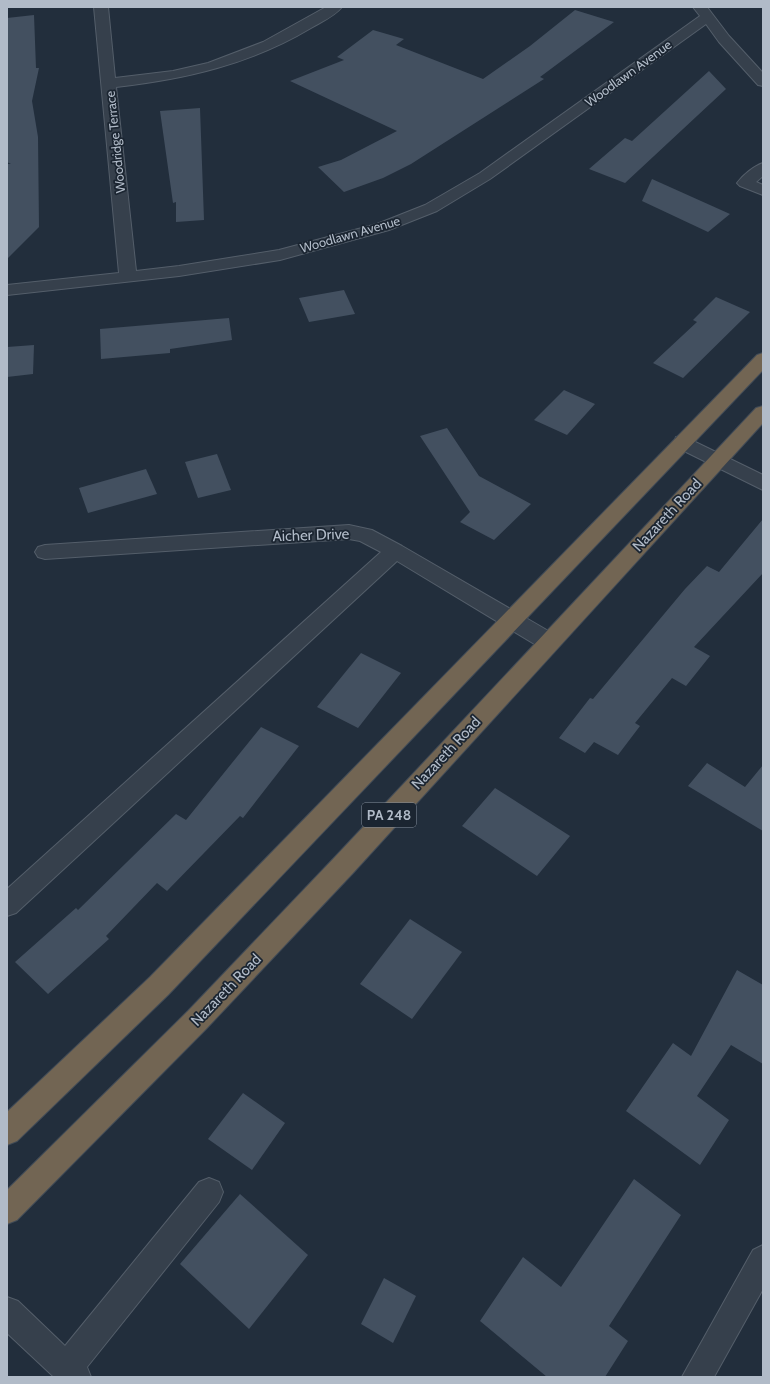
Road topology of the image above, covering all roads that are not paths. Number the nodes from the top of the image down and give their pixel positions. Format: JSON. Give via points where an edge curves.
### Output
{"nodes":[{"id":1,"x":101,"y":7,"type":"edge"},
{"id":2,"x":335,"y":7,"type":"edge"},
{"id":3,"x":704,"y":12,"type":"edge"},
{"id":4,"x":763,"y":82,"type":"edge"},
{"id":5,"x":109,"y":83,"type":"junction"},
{"id":6,"x":763,"y":168,"type":"edge"},
{"id":7,"x":763,"y":190,"type":"edge"},
{"id":8,"x":128,"y":277,"type":"junction"},
{"id":9,"x":7,"y":290,"type":"edge"},
{"id":10,"x":763,"y":359,"type":"edge"},
{"id":11,"x":763,"y":412,"type":"edge"},
{"id":12,"x":682,"y":442,"type":"junction"},
{"id":13,"x":718,"y":460,"type":"junction"},
{"id":14,"x":763,"y":483,"type":"edge"},
{"id":15,"x":395,"y":551,"type":"junction"},
{"id":16,"x":45,"y":552,"type":"dead end"},
{"id":17,"x":512,"y":620,"type":"junction"},
{"id":18,"x":549,"y":642,"type":"junction"},
{"id":19,"x":7,"y":905,"type":"edge"},
{"id":20,"x":7,"y":1131,"type":"edge"},
{"id":21,"x":209,"y":1192,"type":"dead end"},
{"id":22,"x":7,"y":1210,"type":"edge"},
{"id":23,"x":763,"y":1260,"type":"edge"},
{"id":24,"x":7,"y":1312,"type":"edge"},
{"id":25,"x":71,"y":1372,"type":"edge"},
{"id":26,"x":697,"y":1377,"type":"edge"}],
"edges":[{"from":1,"to":5,"type":"street","name":"Woodridge Terrace"},
{"from":2,"to":5,"type":"street","via":[[280,41],[242,57],[195,71]]},
{"from":3,"to":4,"type":"street","via":[[736,54]]},
{"from":3,"to":8,"type":"street","name":"Woodlawn Avenue","via":[[485,176],[431,208],[383,227],[280,255]]},
{"from":5,"to":8,"type":"street","name":"Woodridge Terrace"},
{"from":6,"to":7,"type":"street","via":[[745,183]]},
{"from":8,"to":9,"type":"street","name":"Woodlawn Avenue"},
{"from":10,"to":12,"type":"highway","number":"PA 248"},
{"from":11,"to":13,"type":"highway","name":"Nazareth Road","number":"PA 248"},
{"from":12,"to":13,"type":"street"},
{"from":12,"to":17,"type":"highway","number":"PA 248"},
{"from":13,"to":14,"type":"street"},
{"from":13,"to":18,"type":"highway","name":"Nazareth Road","number":"PA 248"},
{"from":15,"to":16,"type":"street","name":"Aicher Drive","via":[[365,535],[350,532]]},
{"from":15,"to":17,"type":"street","name":"Aicher Drive"},
{"from":15,"to":19,"type":"street"},
{"from":17,"to":18,"type":"street","name":"Aicher Drive"},
{"from":17,"to":20,"type":"highway","number":"PA 248","via":[[159,986]]},
{"from":18,"to":22,"type":"highway","name":"Nazareth Road","number":"PA 248","via":[[197,1020]]},
{"from":21,"to":25,"type":"street"},
{"from":23,"to":26,"type":"street"},
{"from":24,"to":25,"type":"street"}]}
